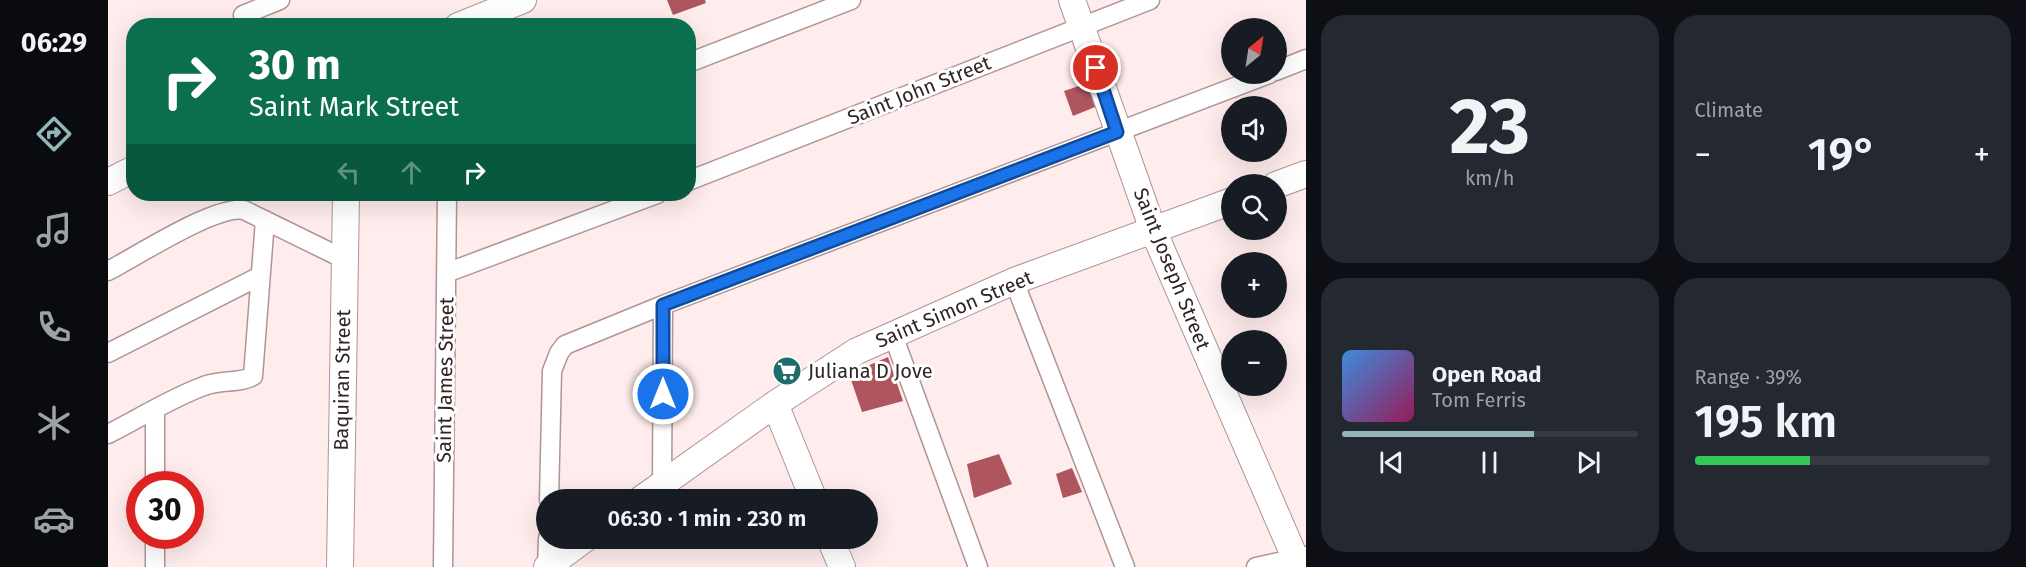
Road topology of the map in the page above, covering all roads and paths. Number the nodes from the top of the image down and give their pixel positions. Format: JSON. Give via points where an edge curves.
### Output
{"nodes":[{"id":1,"x":280,"y":0,"type":"edge"},
{"id":2,"x":523,"y":0,"type":"edge"},
{"id":3,"x":851,"y":0,"type":"edge"},
{"id":4,"x":1072,"y":0,"type":"edge"},
{"id":5,"x":1150,"y":0,"type":"edge"},
{"id":6,"x":242,"y":13,"type":"edge"},
{"id":7,"x":478,"y":18,"type":"edge"},
{"id":8,"x":1082,"y":26,"type":"junction"},
{"id":9,"x":1306,"y":59,"type":"edge"},
{"id":10,"x":696,"y":60,"type":"edge"},
{"id":11,"x":1287,"y":67,"type":"edge"},
{"id":12,"x":1243,"y":84,"type":"edge"},
{"id":13,"x":1117,"y":132,"type":"junction"},
{"id":14,"x":126,"y":173,"type":"edge"},
{"id":15,"x":696,"y":178,"type":"edge"},
{"id":16,"x":1305,"y":178,"type":"edge"},
{"id":17,"x":108,"y":182,"type":"edge"},
{"id":18,"x":1287,"y":182,"type":"edge"},
{"id":19,"x":346,"y":201,"type":"edge"},
{"id":20,"x":447,"y":201,"type":"edge"},
{"id":21,"x":638,"y":201,"type":"edge"},
{"id":22,"x":1221,"y":205,"type":"edge"},
{"id":23,"x":265,"y":220,"type":"junction"},
{"id":24,"x":1153,"y":230,"type":"junction"},
{"id":25,"x":344,"y":259,"type":"junction"},
{"id":26,"x":108,"y":272,"type":"edge"},
{"id":27,"x":446,"y":273,"type":"junction"},
{"id":28,"x":260,"y":276,"type":"junction"},
{"id":29,"x":1014,"y":281,"type":"junction"},
{"id":30,"x":663,"y":305,"type":"junction"},
{"id":31,"x":892,"y":335,"type":"junction"},
{"id":32,"x":108,"y":352,"type":"edge"},
{"id":33,"x":775,"y":404,"type":"junction"},
{"id":34,"x":155,"y":410,"type":"junction"},
{"id":35,"x":108,"y":434,"type":"edge"},
{"id":36,"x":155,"y":471,"type":"edge"},
{"id":37,"x":662,"y":483,"type":"junction"},
{"id":38,"x":549,"y":489,"type":"edge"},
{"id":39,"x":654,"y":489,"type":"edge"},
{"id":40,"x":810,"y":489,"type":"edge"},
{"id":41,"x":155,"y":549,"type":"edge"},
{"id":42,"x":548,"y":549,"type":"edge"},
{"id":43,"x":571,"y":549,"type":"edge"},
{"id":44,"x":835,"y":549,"type":"edge"},
{"id":45,"x":1300,"y":561,"type":"edge"},
{"id":46,"x":155,"y":567,"type":"edge"},
{"id":47,"x":340,"y":567,"type":"edge"},
{"id":48,"x":443,"y":567,"type":"edge"},
{"id":49,"x":547,"y":567,"type":"edge"},
{"id":50,"x":842,"y":567,"type":"edge"},
{"id":51,"x":978,"y":567,"type":"edge"},
{"id":52,"x":1125,"y":567,"type":"edge"},
{"id":53,"x":1256,"y":567,"type":"edge"}],
"edges":[{"from":1,"to":6,"type":"street"},
{"from":2,"to":7,"type":"street"},
{"from":3,"to":10,"type":"street"},
{"from":4,"to":8,"type":"street","name":"Saint Joseph Street"},
{"from":5,"to":8,"type":"street","name":"Saint John Street"},
{"from":8,"to":13,"type":"street","name":"Saint Joseph Street"},
{"from":8,"to":15,"type":"street","name":"Saint John Street"},
{"from":9,"to":11,"type":"street"},
{"from":12,"to":13,"type":"street"},
{"from":13,"to":24,"type":"street","name":"Saint Joseph Street"},
{"from":13,"to":30,"type":"street"},
{"from":14,"to":17,"type":"street"},
{"from":16,"to":18,"type":"street"},
{"from":19,"to":25,"type":"street","name":"Baquiran Street"},
{"from":20,"to":27,"type":"street","name":"Saint James Street"},
{"from":21,"to":27,"type":"street"},
{"from":22,"to":24,"type":"street","name":"Saint Simon Street"},
{"from":23,"to":25,"type":"street"},
{"from":23,"to":26,"type":"street","via":[[243,210],[226,210]]},
{"from":23,"to":28,"type":"street"},
{"from":24,"to":29,"type":"street","name":"Saint Simon Street"},
{"from":24,"to":45,"type":"street","name":"Saint Joseph Street"},
{"from":25,"to":47,"type":"street","name":"Baquiran Street"},
{"from":27,"to":48,"type":"street","name":"Saint James Street"},
{"from":28,"to":32,"type":"street"},
{"from":28,"to":34,"type":"street","via":[[253,376],[202,386]]},
{"from":29,"to":31,"type":"street","name":"Saint Simon Street"},
{"from":29,"to":52,"type":"street"},
{"from":30,"to":37,"type":"street"},
{"from":30,"to":38,"type":"street","via":[[574,340],[559,353],[552,371]]},
{"from":31,"to":33,"type":"street","name":"Saint Simon Street","via":[[857,351]]},
{"from":31,"to":51,"type":"street"},
{"from":33,"to":37,"type":"street","name":"Saint Simon Street"},
{"from":33,"to":40,"type":"street"},
{"from":34,"to":35,"type":"street"},
{"from":34,"to":36,"type":"street"},
{"from":37,"to":39,"type":"street","name":"Saint Simon Street"},
{"from":41,"to":46,"type":"street"},
{"from":42,"to":49,"type":"street"},
{"from":43,"to":49,"type":"street"},
{"from":44,"to":50,"type":"street"},
{"from":45,"to":53,"type":"street"}]}
